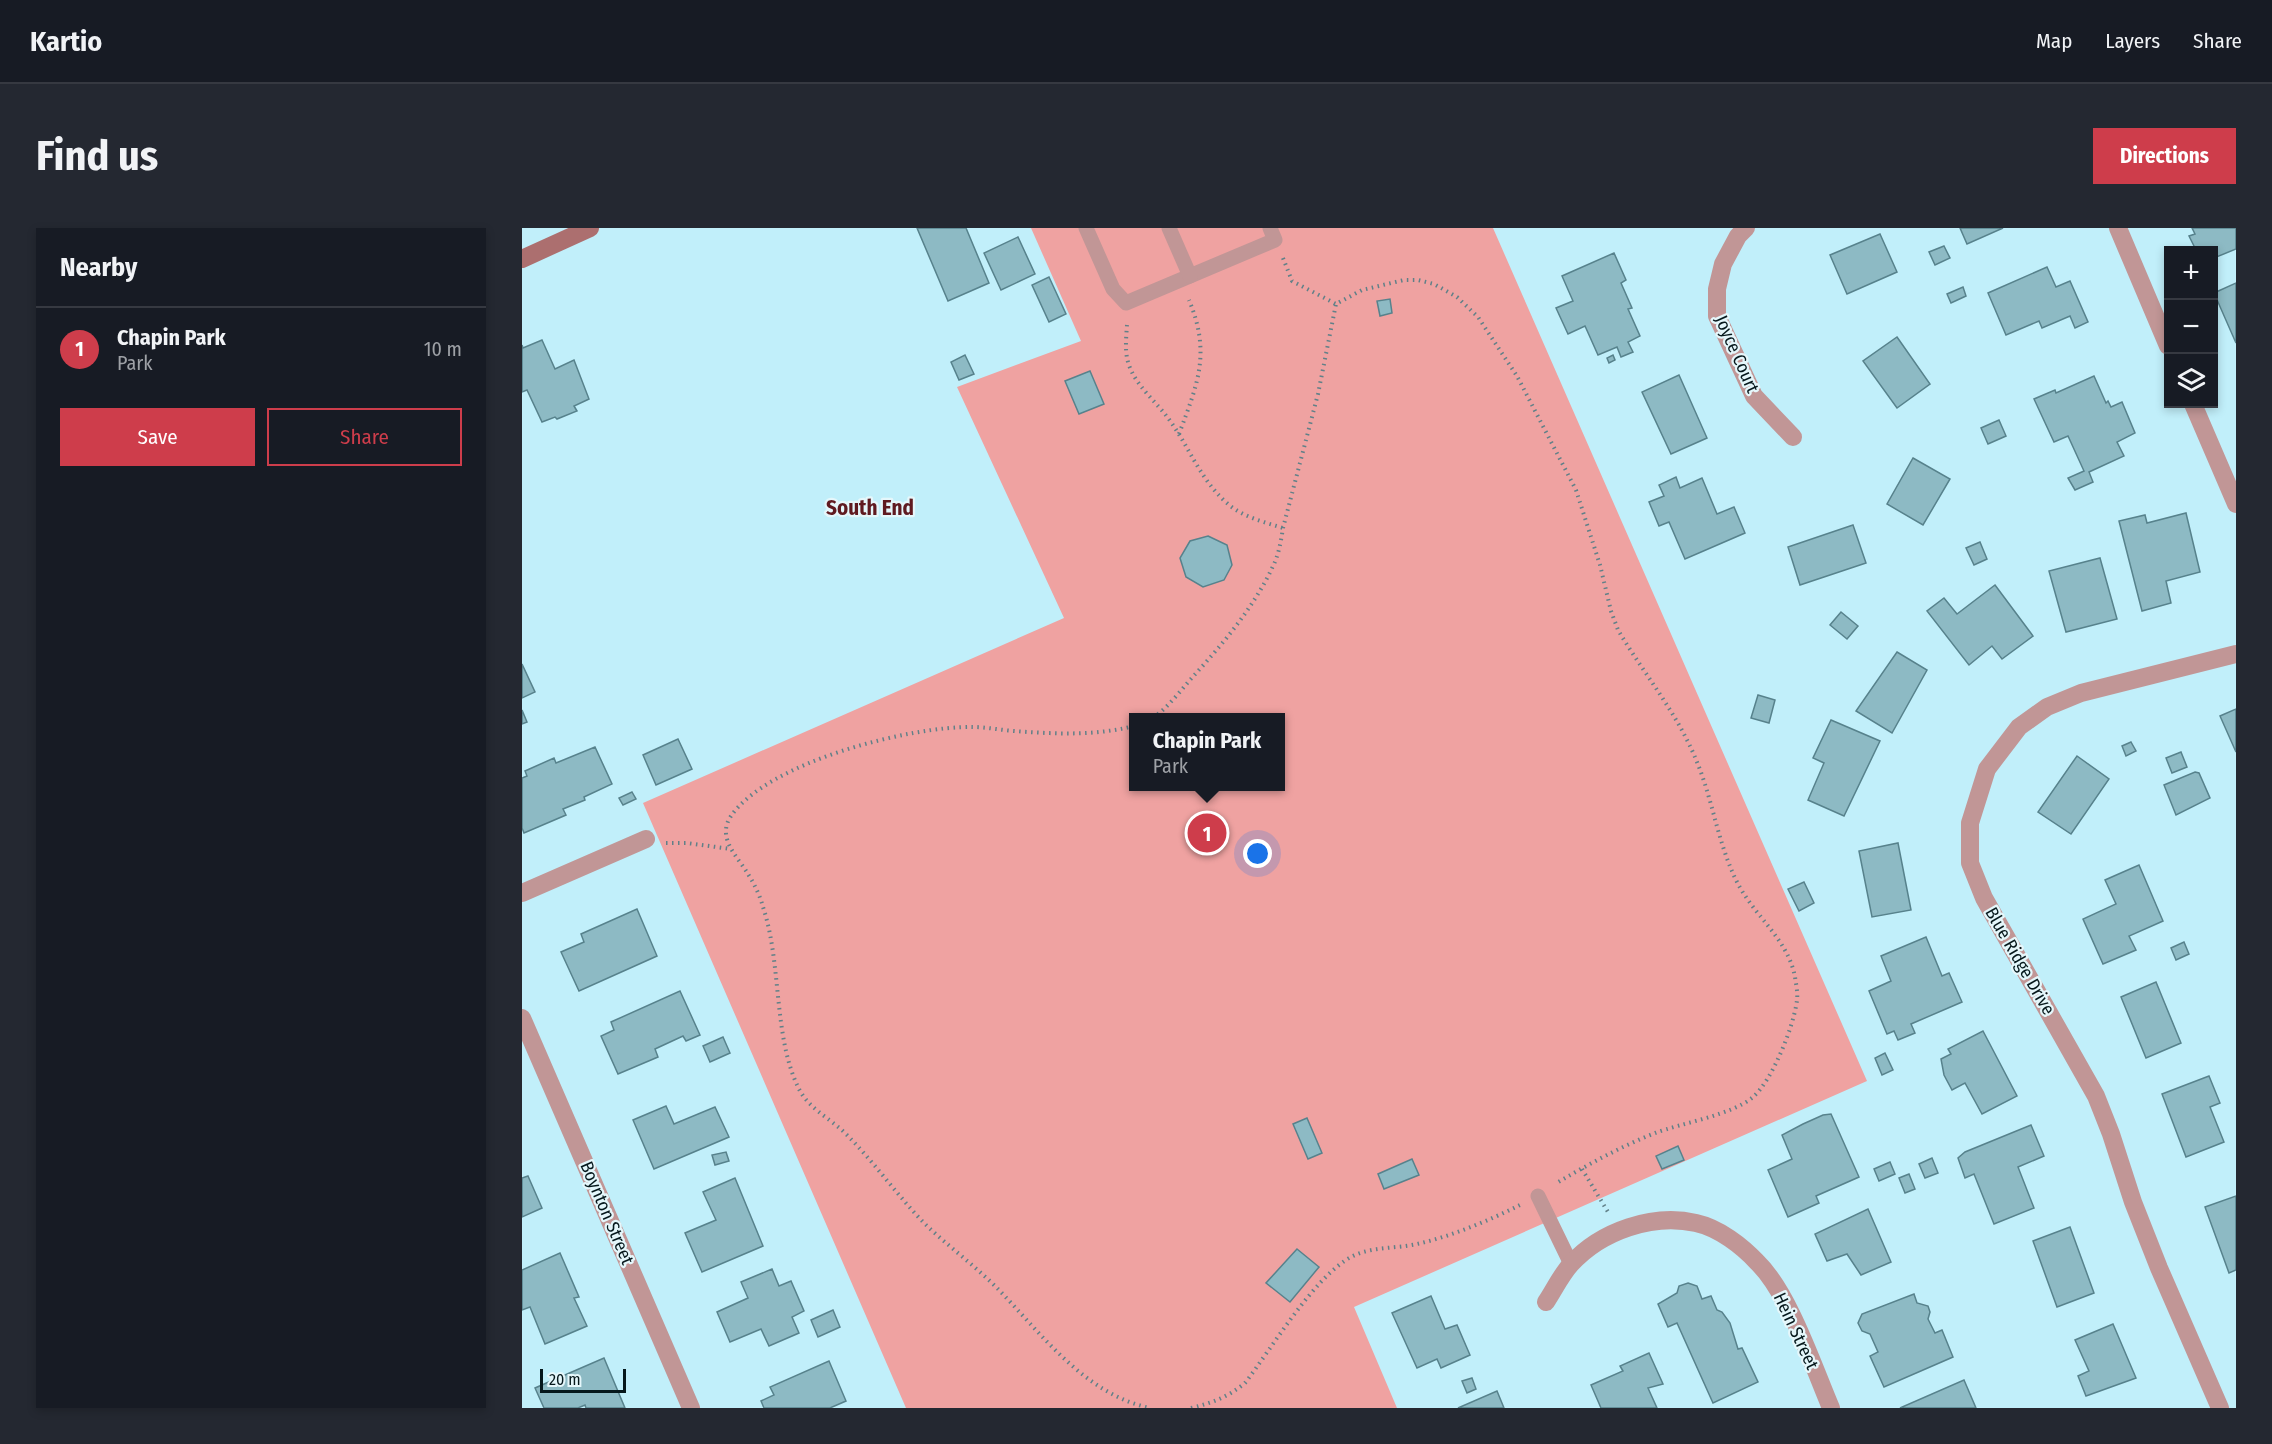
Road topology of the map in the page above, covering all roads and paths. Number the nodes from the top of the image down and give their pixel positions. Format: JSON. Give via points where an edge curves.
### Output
{"nodes":[{"id":1,"x":590,"y":228,"type":"edge"},
{"id":2,"x":1086,"y":228,"type":"edge"},
{"id":3,"x":1169,"y":228,"type":"edge"},
{"id":4,"x":1746,"y":228,"type":"edge"},
{"id":5,"x":2118,"y":228,"type":"edge"},
{"id":6,"x":1273,"y":234,"type":"edge"},
{"id":7,"x":522,"y":259,"type":"edge"},
{"id":8,"x":1185,"y":278,"type":"junction"},
{"id":9,"x":1125,"y":303,"type":"junction"},
{"id":10,"x":1336,"y":304,"type":"junction"},
{"id":11,"x":2164,"y":334,"type":"edge"},
{"id":12,"x":2195,"y":408,"type":"edge"},
{"id":13,"x":1179,"y":434,"type":"junction"},
{"id":14,"x":1793,"y":437,"type":"dead end"},
{"id":15,"x":2236,"y":504,"type":"edge"},
{"id":16,"x":1282,"y":528,"type":"junction"},
{"id":17,"x":2236,"y":654,"type":"edge"},
{"id":18,"x":1157,"y":713,"type":"edge"},
{"id":19,"x":1129,"y":727,"type":"edge"},
{"id":20,"x":646,"y":839,"type":"joint"},
{"id":21,"x":731,"y":849,"type":"junction"},
{"id":22,"x":522,"y":893,"type":"edge"},
{"id":23,"x":522,"y":1018,"type":"edge"},
{"id":24,"x":1582,"y":1168,"type":"junction"},
{"id":25,"x":1538,"y":1196,"type":"junction"},
{"id":26,"x":1617,"y":1232,"type":"junction"},
{"id":27,"x":1571,"y":1264,"type":"junction"},
{"id":28,"x":1546,"y":1302,"type":"dead end"},
{"id":29,"x":2216,"y":1407,"type":"edge"},
{"id":30,"x":691,"y":1408,"type":"edge"},
{"id":31,"x":1149,"y":1408,"type":"edge"},
{"id":32,"x":1191,"y":1408,"type":"edge"},
{"id":33,"x":1831,"y":1408,"type":"edge"}],
"edges":[{"from":1,"to":7,"type":"main road"},
{"from":2,"to":9,"type":"lane","via":[[1113,289]]},
{"from":3,"to":8,"type":"lane"},
{"from":4,"to":14,"type":"street","name":"Joyce Court","via":[[1723,264],[1717,289],[1717,316],[1754,396]]},
{"from":5,"to":11,"type":"street"},
{"from":6,"to":8,"type":"lane"},
{"from":6,"to":10,"type":"path","via":[[1293,280]]},
{"from":8,"to":9,"type":"lane"},
{"from":8,"to":13,"type":"path","via":[[1202,346],[1198,382]]},
{"from":9,"to":13,"type":"path","via":[[1131,370]]},
{"from":10,"to":16,"type":"path","via":[[1318,394]]},
{"from":10,"to":24,"type":"path","via":[[1362,290],[1418,280],[1457,297],[1478,317],[1517,376],[1568,472],[1618,630],[1685,735],[1735,879],[1790,958],[1797,999],[1791,1025],[1764,1088],[1738,1106],[1655,1133]]},
{"from":12,"to":15,"type":"street"},
{"from":13,"to":16,"type":"path","via":[[1194,464],[1229,505]]},
{"from":16,"to":18,"type":"path","via":[[1275,563],[1255,599],[1197,672]]},
{"from":17,"to":29,"type":"street","name":"Blue Ridge Drive","via":[[2081,693],[2047,707],[2019,727],[1987,769],[1970,823],[1970,863],[1984,898],[2096,1096],[2158,1268]]},
{"from":19,"to":21,"type":"path","via":[[1077,734],[949,728],[894,736],[850,749],[787,774],[741,805],[729,818],[725,831]]},
{"from":20,"to":21,"type":"path","via":[[659,849],[665,843]]},
{"from":20,"to":22,"type":"street"},
{"from":21,"to":31,"type":"path","via":[[764,908],[786,1051],[805,1100],[844,1132],[926,1224],[995,1286],[1079,1371],[1116,1397]]},
{"from":23,"to":30,"type":"street","name":"Boynton Street"},
{"from":24,"to":25,"type":"path"},
{"from":24,"to":26,"type":"path"},
{"from":25,"to":27,"type":"lane"},
{"from":25,"to":32,"type":"path","via":[[1480,1223],[1416,1245],[1352,1256],[1338,1265],[1306,1300],[1245,1383],[1220,1401]]},
{"from":26,"to":27,"type":"street","name":"Hein Street","via":[[1597,1242]]},
{"from":26,"to":33,"type":"street","name":"Hein Street","via":[[1654,1220],[1697,1223],[1726,1236],[1758,1262],[1784,1299]]},
{"from":27,"to":28,"type":"street","name":"Hein Street"}]}
